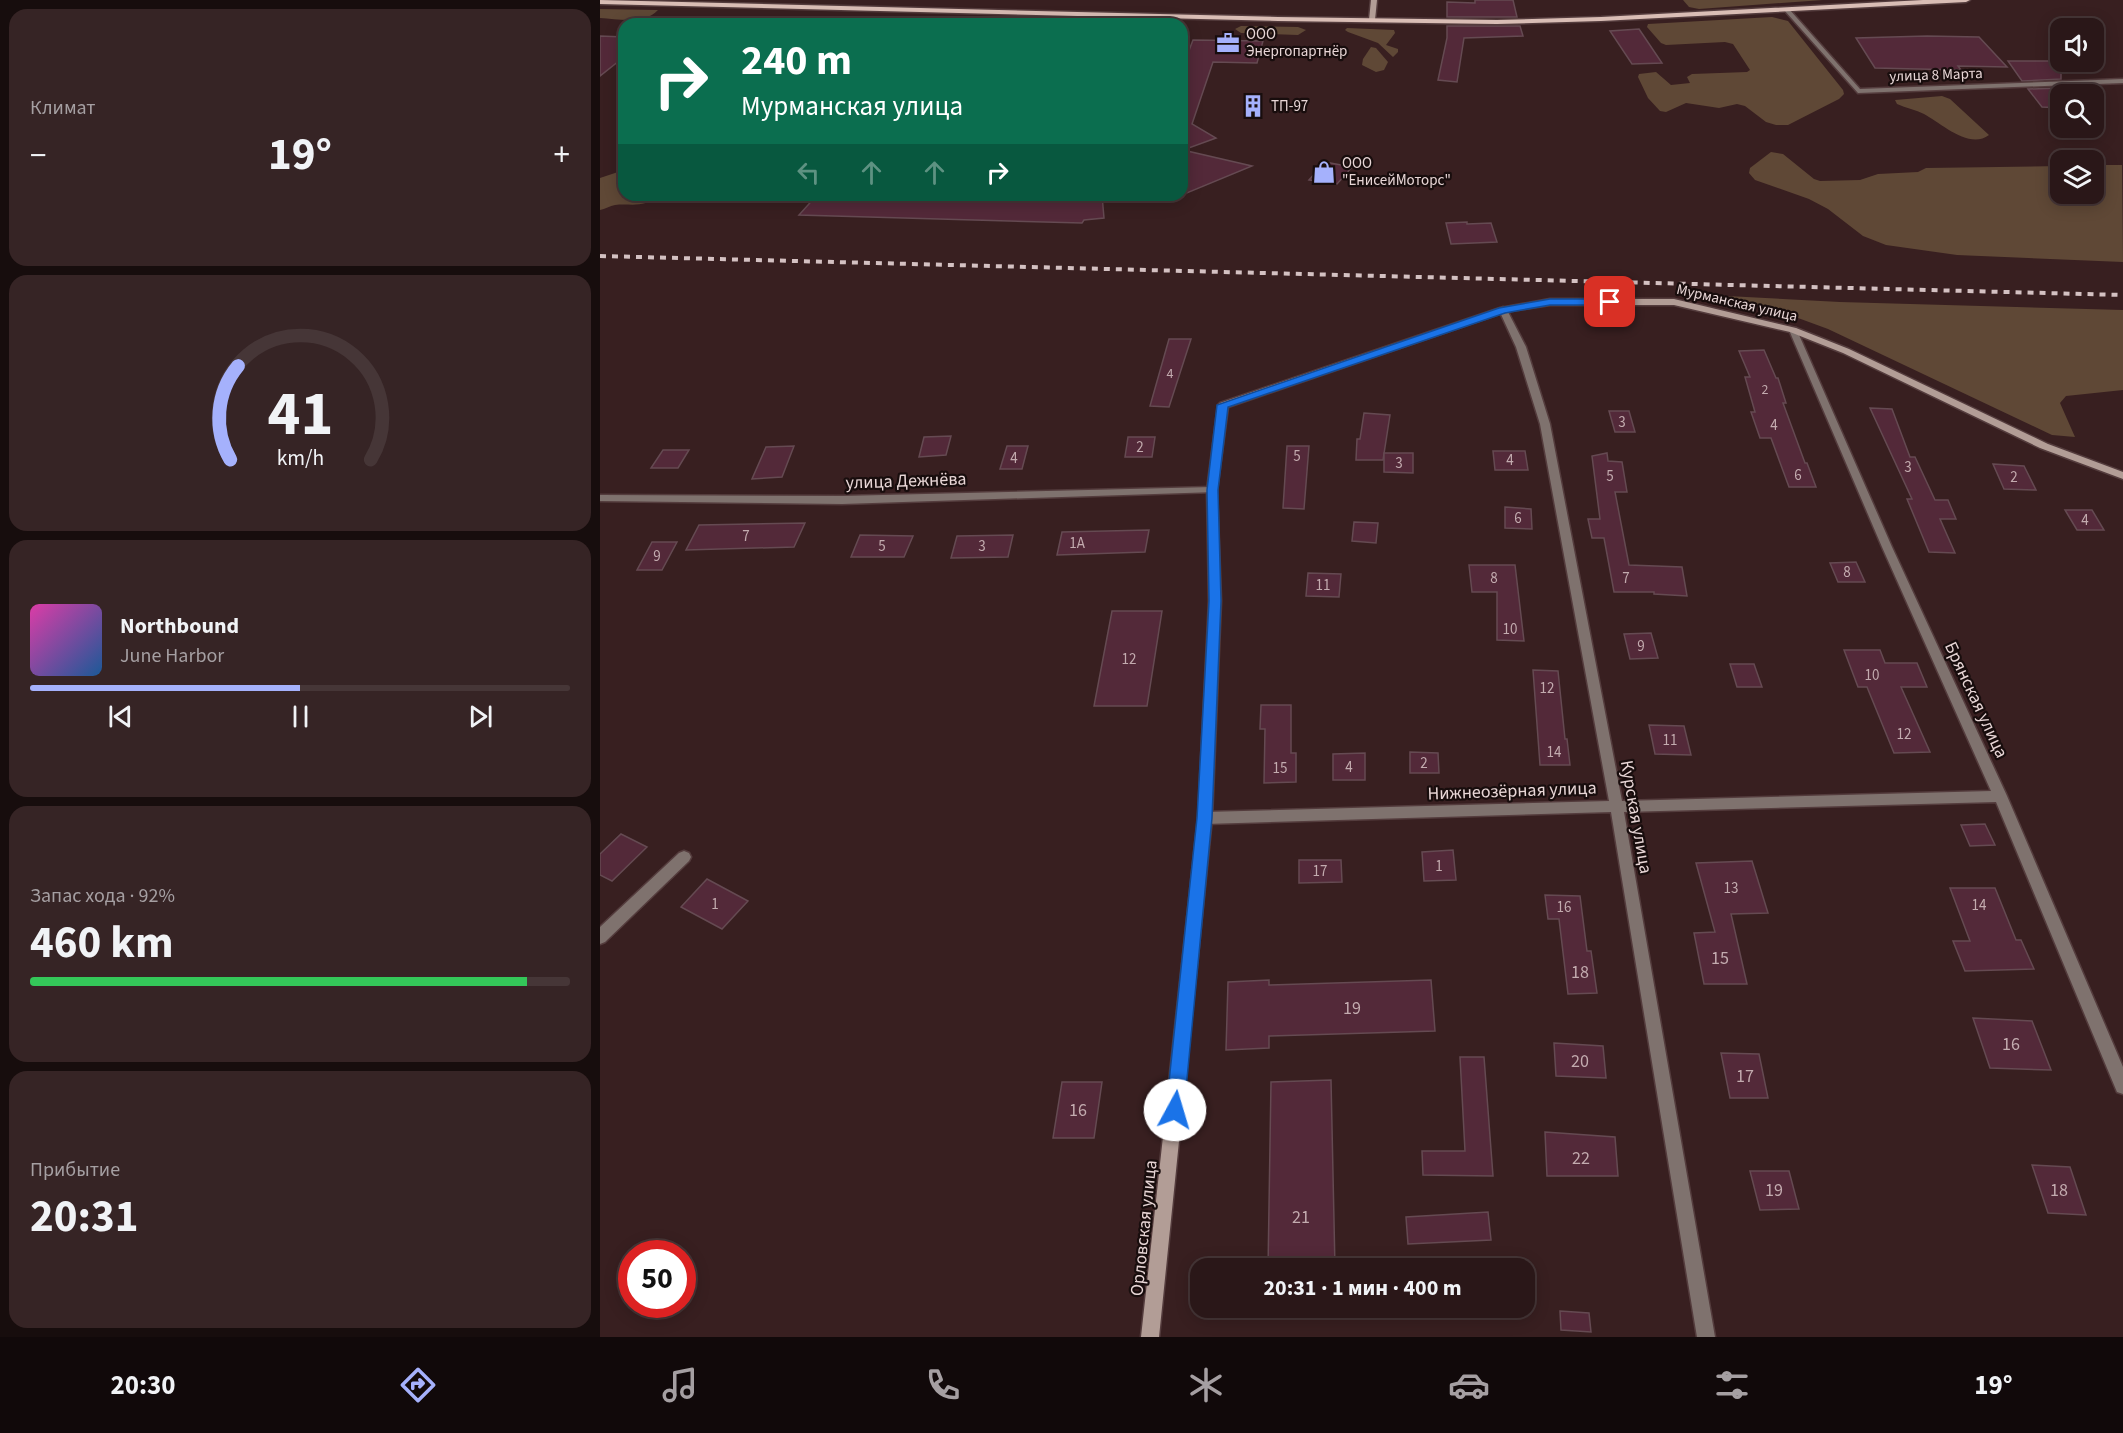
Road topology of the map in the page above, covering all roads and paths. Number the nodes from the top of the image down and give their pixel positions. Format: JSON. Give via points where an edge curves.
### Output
{"nodes":[{"id":1,"x":1374,"y":0,"type":"edge"},
{"id":2,"x":1966,"y":0,"type":"edge"},
{"id":3,"x":600,"y":2,"type":"edge"},
{"id":4,"x":1304,"y":10,"type":"dead end"},
{"id":5,"x":1787,"y":10,"type":"junction"},
{"id":6,"x":1372,"y":20,"type":"junction"},
{"id":7,"x":2123,"y":81,"type":"edge"},
{"id":8,"x":1503,"y":310,"type":"junction"},
{"id":9,"x":1793,"y":330,"type":"junction"},
{"id":10,"x":1223,"y":405,"type":"joint"},
{"id":11,"x":2123,"y":476,"type":"edge"},
{"id":12,"x":1212,"y":490,"type":"junction"},
{"id":13,"x":600,"y":498,"type":"edge"},
{"id":14,"x":2000,"y":796,"type":"junction"},
{"id":15,"x":1616,"y":805,"type":"junction"},
{"id":16,"x":1204,"y":818,"type":"junction"},
{"id":17,"x":684,"y":856,"type":"dead end"},
{"id":18,"x":600,"y":937,"type":"edge"},
{"id":19,"x":2123,"y":1086,"type":"edge"},
{"id":20,"x":1150,"y":1337,"type":"edge"},
{"id":21,"x":1706,"y":1337,"type":"edge"}],
"edges":[{"from":1,"to":6,"type":"main road"},
{"from":2,"to":5,"type":"main road"},
{"from":3,"to":6,"type":"main road"},
{"from":4,"to":6,"type":"main road"},
{"from":5,"to":6,"type":"main road","via":[[1591,20]]},
{"from":5,"to":7,"type":"street","name":"улица 8 Марта","via":[[1858,91]]},
{"from":8,"to":9,"type":"main road","name":"Мурманская улица","via":[[1550,302],[1674,302]]},
{"from":8,"to":10,"type":"main road","name":"Мурманская улица"},
{"from":8,"to":15,"type":"street","name":"Курская улица","via":[[1521,347],[1545,424]]},
{"from":9,"to":11,"type":"main road","name":"Мурманская улица","via":[[1846,351],[2044,446]]},
{"from":9,"to":14,"type":"street","name":"Брянская улица"},
{"from":10,"to":12,"type":"main road","name":"Орловская улица"},
{"from":12,"to":13,"type":"street","name":"улица Дежнёва","via":[[842,500]]},
{"from":12,"to":16,"type":"main road","name":"Орловская улица","via":[[1215,601]]},
{"from":14,"to":15,"type":"street","name":"Нижнеозёрная улица"},
{"from":14,"to":19,"type":"street","name":"Брянская улица"},
{"from":15,"to":16,"type":"street","name":"Нижнеозёрная улица"},
{"from":15,"to":21,"type":"street","name":"Курская улица"},
{"from":16,"to":20,"type":"main road","name":"Орловская улица"},
{"from":17,"to":18,"type":"street"}]}
